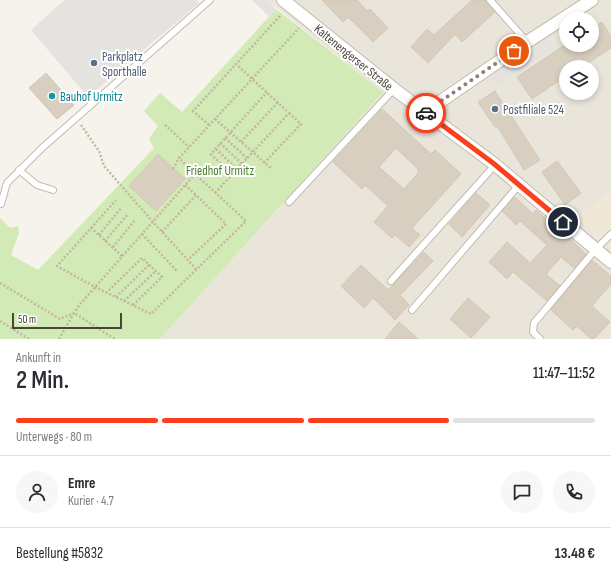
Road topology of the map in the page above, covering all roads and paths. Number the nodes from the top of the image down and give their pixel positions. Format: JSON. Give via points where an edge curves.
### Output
{"nodes":[{"id":1,"x":210,"y":0,"type":"edge"},
{"id":2,"x":283,"y":0,"type":"edge"},
{"id":3,"x":490,"y":0,"type":"edge"},
{"id":4,"x":592,"y":0,"type":"edge"},
{"id":5,"x":286,"y":20,"type":"dead end"},
{"id":6,"x":292,"y":24,"type":"dead end"},
{"id":7,"x":527,"y":42,"type":"junction"},
{"id":8,"x":236,"y":64,"type":"junction"},
{"id":9,"x":252,"y":78,"type":"junction"},
{"id":10,"x":394,"y":89,"type":"junction"},
{"id":11,"x":267,"y":92,"type":"junction"},
{"id":12,"x":278,"y":102,"type":"junction"},
{"id":13,"x":289,"y":112,"type":"junction"},
{"id":14,"x":425,"y":112,"type":"junction"},
{"id":15,"x":76,"y":118,"type":"junction"},
{"id":16,"x":215,"y":118,"type":"junction"},
{"id":17,"x":165,"y":125,"type":"dead end"},
{"id":18,"x":209,"y":125,"type":"junction"},
{"id":19,"x":230,"y":132,"type":"junction"},
{"id":20,"x":225,"y":138,"type":"junction"},
{"id":21,"x":241,"y":142,"type":"junction"},
{"id":22,"x":220,"y":143,"type":"junction"},
{"id":23,"x":189,"y":147,"type":"junction"},
{"id":24,"x":216,"y":148,"type":"junction"},
{"id":25,"x":252,"y":152,"type":"junction"},
{"id":26,"x":179,"y":158,"type":"junction"},
{"id":27,"x":247,"y":158,"type":"junction"},
{"id":28,"x":264,"y":163,"type":"junction"},
{"id":29,"x":242,"y":164,"type":"junction"},
{"id":30,"x":495,"y":165,"type":"junction"},
{"id":31,"x":173,"y":169,"type":"dead end"},
{"id":32,"x":237,"y":169,"type":"junction"},
{"id":33,"x":272,"y":169,"type":"dead end"},
{"id":34,"x":19,"y":170,"type":"junction"},
{"id":35,"x":195,"y":174,"type":"junction"},
{"id":36,"x":232,"y":175,"type":"junction"},
{"id":37,"x":186,"y":185,"type":"junction"},
{"id":38,"x":519,"y":185,"type":"junction"},
{"id":39,"x":53,"y":190,"type":"dead end"},
{"id":40,"x":215,"y":193,"type":"junction"},
{"id":41,"x":196,"y":195,"type":"junction"},
{"id":42,"x":116,"y":200,"type":"dead end"},
{"id":43,"x":289,"y":202,"type":"dead end"},
{"id":44,"x":1,"y":204,"type":"edge"},
{"id":45,"x":122,"y":207,"type":"dead end"},
{"id":46,"x":128,"y":214,"type":"dead end"},
{"id":47,"x":135,"y":220,"type":"dead end"},
{"id":48,"x":152,"y":222,"type":"junction"},
{"id":49,"x":91,"y":228,"type":"junction"},
{"id":50,"x":162,"y":232,"type":"junction"},
{"id":51,"x":142,"y":234,"type":"junction"},
{"id":52,"x":611,"y":234,"type":"edge"},
{"id":53,"x":99,"y":235,"type":"junction"},
{"id":54,"x":105,"y":241,"type":"junction"},
{"id":55,"x":113,"y":247,"type":"junction"},
{"id":56,"x":596,"y":249,"type":"junction"},
{"id":57,"x":123,"y":256,"type":"junction"},
{"id":58,"x":188,"y":260,"type":"junction"},
{"id":59,"x":611,"y":262,"type":"edge"},
{"id":60,"x":149,"y":265,"type":"junction"},
{"id":61,"x":196,"y":269,"type":"junction"},
{"id":62,"x":156,"y":271,"type":"junction"},
{"id":63,"x":177,"y":271,"type":"dead end"},
{"id":64,"x":391,"y":281,"type":"dead end"},
{"id":65,"x":0,"y":283,"type":"edge"},
{"id":66,"x":95,"y":287,"type":"junction"},
{"id":67,"x":106,"y":293,"type":"junction"},
{"id":68,"x":116,"y":297,"type":"junction"},
{"id":69,"x":124,"y":301,"type":"junction"},
{"id":70,"x":133,"y":305,"type":"junction"},
{"id":71,"x":412,"y":310,"type":"dead end"},
{"id":72,"x":74,"y":313,"type":"junction"},
{"id":73,"x":0,"y":321,"type":"edge"},
{"id":74,"x":29,"y":339,"type":"edge"},
{"id":75,"x":59,"y":339,"type":"edge"},
{"id":76,"x":115,"y":339,"type":"edge"},
{"id":77,"x":540,"y":339,"type":"edge"}],
"edges":[{"from":1,"to":15,"type":"lane"},
{"from":2,"to":10,"type":"street","name":"Kaltenengerser Straße"},
{"from":3,"to":7,"type":"lane"},
{"from":4,"to":7,"type":"street"},
{"from":5,"to":8,"type":"path","via":[[280,15]]},
{"from":6,"to":9,"type":"path","via":[[299,28]]},
{"from":7,"to":14,"type":"street"},
{"from":8,"to":9,"type":"path"},
{"from":8,"to":18,"type":"path","via":[[193,111]]},
{"from":9,"to":11,"type":"path"},
{"from":9,"to":16,"type":"path"},
{"from":10,"to":14,"type":"street","name":"Kaltenengerser Straße"},
{"from":10,"to":43,"type":"lane"},
{"from":11,"to":12,"type":"path"},
{"from":11,"to":19,"type":"path"},
{"from":12,"to":13,"type":"path"},
{"from":12,"to":21,"type":"path"},
{"from":13,"to":25,"type":"path"},
{"from":13,"to":28,"type":"path","via":[[301,124]]},
{"from":14,"to":30,"type":"street","name":"Kaltenengerser Straße"},
{"from":15,"to":34,"type":"lane"},
{"from":15,"to":48,"type":"path","via":[[99,151],[104,166]]},
{"from":16,"to":18,"type":"path"},
{"from":16,"to":19,"type":"path"},
{"from":17,"to":23,"type":"path"},
{"from":18,"to":23,"type":"path"},
{"from":19,"to":20,"type":"path"},
{"from":19,"to":21,"type":"path"},
{"from":20,"to":22,"type":"path"},
{"from":20,"to":27,"type":"path"},
{"from":21,"to":25,"type":"path"},
{"from":22,"to":24,"type":"path"},
{"from":22,"to":29,"type":"path"},
{"from":23,"to":26,"type":"path"},
{"from":24,"to":32,"type":"path"},
{"from":24,"to":36,"type":"path","via":[[211,154]]},
{"from":25,"to":27,"type":"path"},
{"from":25,"to":28,"type":"path"},
{"from":26,"to":31,"type":"path"},
{"from":26,"to":35,"type":"path"},
{"from":27,"to":29,"type":"path"},
{"from":28,"to":33,"type":"path"},
{"from":29,"to":32,"type":"path"},
{"from":30,"to":38,"type":"street","name":"Kaltenengerser Straße"},
{"from":30,"to":64,"type":"lane"},
{"from":32,"to":36,"type":"path"},
{"from":34,"to":39,"type":"lane","via":[[37,185]]},
{"from":34,"to":44,"type":"lane","via":[[7,183]]},
{"from":35,"to":37,"type":"path"},
{"from":35,"to":40,"type":"path"},
{"from":36,"to":40,"type":"path"},
{"from":37,"to":41,"type":"path"},
{"from":37,"to":48,"type":"path"},
{"from":38,"to":56,"type":"street","name":"Kaltenengerser Straße"},
{"from":38,"to":71,"type":"lane"},
{"from":40,"to":61,"type":"path","via":[[246,221]]},
{"from":41,"to":50,"type":"path"},
{"from":41,"to":58,"type":"path","via":[[226,224]]},
{"from":42,"to":49,"type":"path"},
{"from":45,"to":53,"type":"path"},
{"from":46,"to":54,"type":"path"},
{"from":47,"to":55,"type":"path"},
{"from":48,"to":50,"type":"path"},
{"from":48,"to":51,"type":"path"},
{"from":49,"to":53,"type":"path"},
{"from":49,"to":66,"type":"path","via":[[57,266]]},
{"from":50,"to":58,"type":"path"},
{"from":51,"to":57,"type":"path"},
{"from":51,"to":63,"type":"path"},
{"from":52,"to":56,"type":"lane"},
{"from":53,"to":54,"type":"path"},
{"from":54,"to":55,"type":"path"},
{"from":55,"to":57,"type":"path"},
{"from":56,"to":59,"type":"street","name":"Kaltenengerser Straße"},
{"from":56,"to":77,"type":"lane","via":[[534,324],[533,332]]},
{"from":57,"to":66,"type":"path"},
{"from":58,"to":61,"type":"path"},
{"from":60,"to":62,"type":"path"},
{"from":60,"to":67,"type":"path","via":[[142,258]]},
{"from":60,"to":68,"type":"path"},
{"from":61,"to":70,"type":"path","via":[[151,314]]},
{"from":62,"to":69,"type":"path"},
{"from":62,"to":70,"type":"path","via":[[162,277]]},
{"from":65,"to":72,"type":"path","via":[[60,319]]},
{"from":66,"to":67,"type":"path"},
{"from":66,"to":72,"type":"path"},
{"from":67,"to":68,"type":"path"},
{"from":68,"to":69,"type":"path"},
{"from":69,"to":70,"type":"path"},
{"from":72,"to":75,"type":"path"},
{"from":72,"to":76,"type":"path"},
{"from":73,"to":74,"type":"path"}]}
